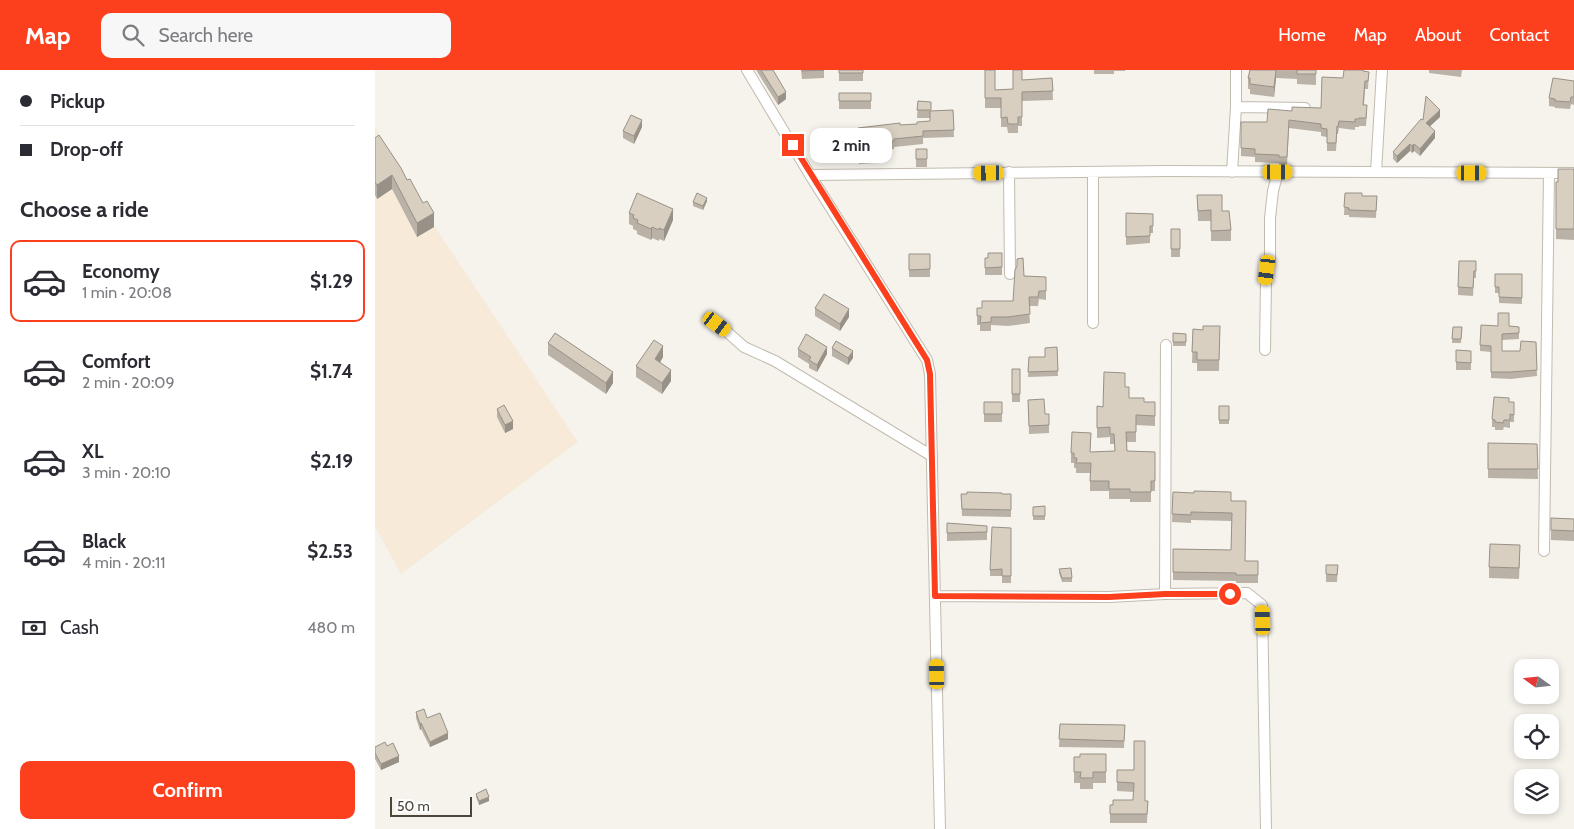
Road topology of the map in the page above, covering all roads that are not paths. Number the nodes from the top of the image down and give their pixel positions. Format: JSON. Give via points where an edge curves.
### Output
{"nodes":[{"id":1,"x":747,"y":70,"type":"edge"},
{"id":2,"x":1236,"y":70,"type":"edge"},
{"id":3,"x":1382,"y":70,"type":"edge"},
{"id":4,"x":1236,"y":107,"type":"junction"},
{"id":5,"x":1305,"y":108,"type":"edge"},
{"id":6,"x":1009,"y":172,"type":"junction"},
{"id":7,"x":1093,"y":172,"type":"junction"},
{"id":8,"x":1231,"y":172,"type":"junction"},
{"id":9,"x":1278,"y":172,"type":"junction"},
{"id":10,"x":1376,"y":172,"type":"junction"},
{"id":11,"x":1549,"y":173,"type":"junction"},
{"id":12,"x":1574,"y":173,"type":"edge"},
{"id":13,"x":810,"y":175,"type":"junction"},
{"id":14,"x":1010,"y":274,"type":"dead end"},
{"id":15,"x":709,"y":318,"type":"dead end"},
{"id":16,"x":1093,"y":323,"type":"dead end"},
{"id":17,"x":1166,"y":345,"type":"dead end"},
{"id":18,"x":1265,"y":350,"type":"dead end"},
{"id":19,"x":932,"y":456,"type":"junction"},
{"id":20,"x":1544,"y":551,"type":"dead end"},
{"id":21,"x":1165,"y":594,"type":"junction"},
{"id":22,"x":935,"y":596,"type":"junction"},
{"id":23,"x":940,"y":829,"type":"edge"},
{"id":24,"x":1266,"y":829,"type":"edge"}],
"edges":[{"from":1,"to":13,"type":"street"},
{"from":2,"to":4,"type":"street"},
{"from":3,"to":10,"type":"street"},
{"from":4,"to":5,"type":"street"},
{"from":4,"to":8,"type":"street"},
{"from":6,"to":7,"type":"street"},
{"from":6,"to":13,"type":"street"},
{"from":6,"to":14,"type":"street"},
{"from":7,"to":8,"type":"street"},
{"from":7,"to":16,"type":"street"},
{"from":8,"to":9,"type":"street"},
{"from":9,"to":10,"type":"street"},
{"from":9,"to":18,"type":"street","via":[[1270,218]]},
{"from":10,"to":11,"type":"street"},
{"from":11,"to":12,"type":"street"},
{"from":11,"to":20,"type":"street"},
{"from":13,"to":19,"type":"street","via":[[927,360]]},
{"from":15,"to":19,"type":"street","via":[[744,347],[775,361]]},
{"from":17,"to":21,"type":"street"},
{"from":19,"to":22,"type":"street"},
{"from":21,"to":22,"type":"street","via":[[1109,597]]},
{"from":21,"to":24,"type":"street","via":[[1247,594],[1262,604]]},
{"from":22,"to":23,"type":"street"}]}
